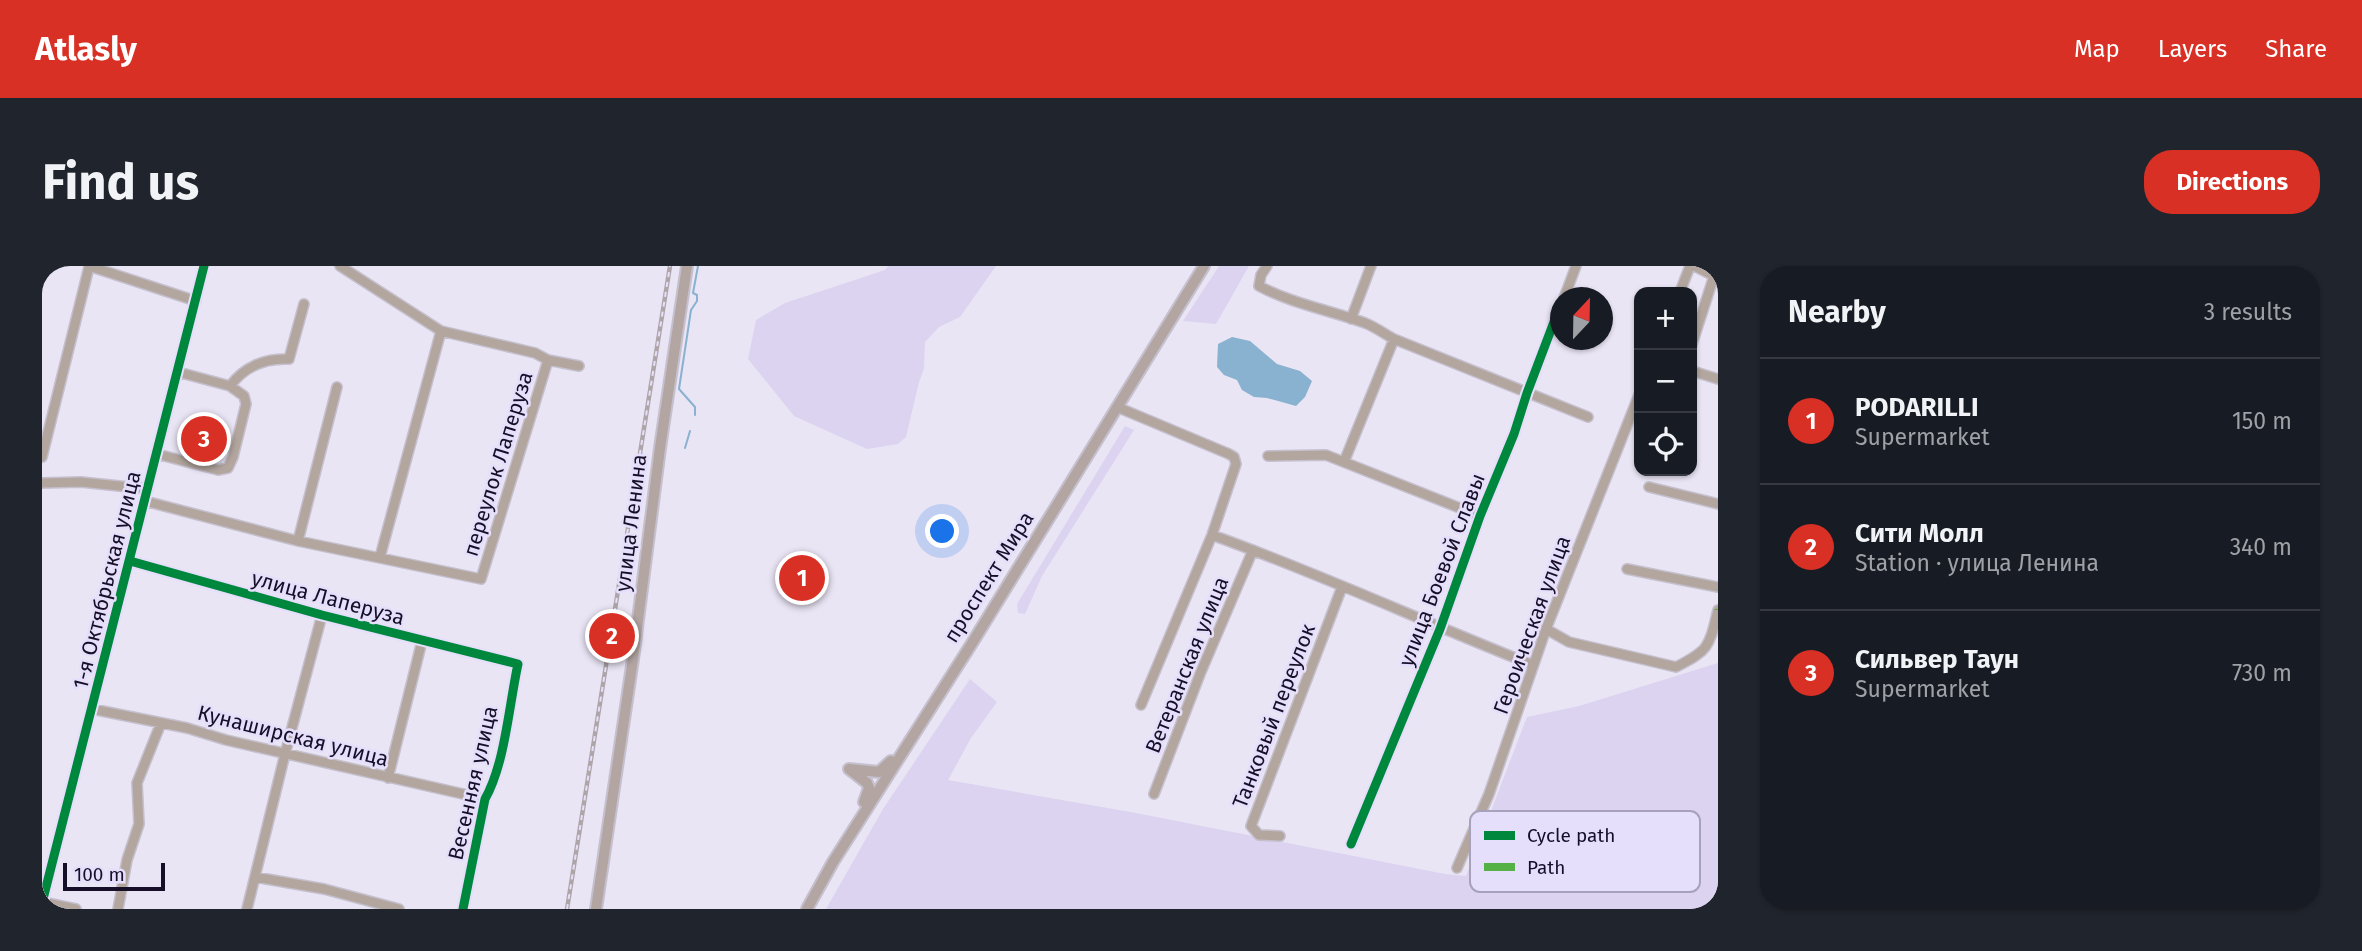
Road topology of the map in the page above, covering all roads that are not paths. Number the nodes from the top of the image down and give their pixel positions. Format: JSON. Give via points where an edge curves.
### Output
{"nodes":[{"id":1,"x":89,"y":266,"type":"edge"},
{"id":2,"x":204,"y":266,"type":"edge"},
{"id":3,"x":340,"y":266,"type":"edge"},
{"id":4,"x":687,"y":266,"type":"edge"},
{"id":5,"x":1204,"y":266,"type":"edge"},
{"id":6,"x":1267,"y":266,"type":"edge"},
{"id":7,"x":1371,"y":266,"type":"edge"},
{"id":8,"x":1576,"y":266,"type":"edge"},
{"id":9,"x":1692,"y":266,"type":"edge"},
{"id":10,"x":1568,"y":287,"type":"edge"},
{"id":11,"x":1682,"y":287,"type":"edge"},
{"id":12,"x":196,"y":301,"type":"junction"},
{"id":13,"x":304,"y":304,"type":"dead end"},
{"id":14,"x":1351,"y":319,"type":"junction"},
{"id":15,"x":1697,"y":329,"type":"edge"},
{"id":16,"x":441,"y":331,"type":"junction"},
{"id":17,"x":1550,"y":332,"type":"edge"},
{"id":18,"x":1394,"y":339,"type":"junction"},
{"id":19,"x":548,"y":360,"type":"junction"},
{"id":20,"x":579,"y":366,"type":"dead end"},
{"id":21,"x":178,"y":372,"type":"junction"},
{"id":22,"x":1697,"y":373,"type":"edge"},
{"id":23,"x":1718,"y":379,"type":"edge"},
{"id":24,"x":230,"y":386,"type":"junction"},
{"id":25,"x":337,"y":387,"type":"dead end"},
{"id":26,"x":1527,"y":393,"type":"junction"},
{"id":27,"x":1117,"y":407,"type":"junction"},
{"id":28,"x":1634,"y":407,"type":"edge"},
{"id":29,"x":1588,"y":416,"type":"dead end"},
{"id":30,"x":157,"y":454,"type":"junction"},
{"id":31,"x":1268,"y":456,"type":"dead end"},
{"id":32,"x":42,"y":457,"type":"edge"},
{"id":33,"x":1344,"y":462,"type":"junction"},
{"id":34,"x":42,"y":483,"type":"edge"},
{"id":35,"x":1649,"y":488,"type":"dead end"},
{"id":36,"x":148,"y":489,"type":"junction"},
{"id":37,"x":145,"y":501,"type":"junction"},
{"id":38,"x":1718,"y":504,"type":"edge"},
{"id":39,"x":1480,"y":516,"type":"junction"},
{"id":40,"x":1212,"y":536,"type":"junction"},
{"id":41,"x":298,"y":541,"type":"junction"},
{"id":42,"x":1253,"y":550,"type":"junction"},
{"id":43,"x":380,"y":557,"type":"junction"},
{"id":44,"x":130,"y":561,"type":"junction"},
{"id":45,"x":1627,"y":569,"type":"dead end"},
{"id":46,"x":1342,"y":587,"type":"junction"},
{"id":47,"x":1718,"y":587,"type":"edge"},
{"id":48,"x":1718,"y":610,"type":"edge"},
{"id":49,"x":322,"y":615,"type":"junction"},
{"id":50,"x":1440,"y":629,"type":"junction"},
{"id":51,"x":1546,"y":629,"type":"junction"},
{"id":52,"x":422,"y":641,"type":"junction"},
{"id":53,"x":517,"y":664,"type":"joint"},
{"id":54,"x":1533,"y":665,"type":"junction"},
{"id":55,"x":1141,"y":705,"type":"dead end"},
{"id":56,"x":92,"y":709,"type":"junction"},
{"id":57,"x":161,"y":723,"type":"junction"},
{"id":58,"x":913,"y":734,"type":"junction"},
{"id":59,"x":285,"y":754,"type":"junction"},
{"id":60,"x":848,"y":769,"type":"junction"},
{"id":61,"x":388,"y":778,"type":"junction"},
{"id":62,"x":882,"y":783,"type":"junction"},
{"id":63,"x":1154,"y":794,"type":"dead end"},
{"id":64,"x":485,"y":799,"type":"junction"},
{"id":65,"x":1482,"y":811,"type":"edge"},
{"id":66,"x":852,"y":831,"type":"junction"},
{"id":67,"x":1280,"y":836,"type":"dead end"},
{"id":68,"x":1470,"y":838,"type":"edge"},
{"id":69,"x":1351,"y":844,"type":"dead end"},
{"id":70,"x":1457,"y":868,"type":"dead end"},
{"id":71,"x":255,"y":877,"type":"junction"},
{"id":72,"x":42,"y":902,"type":"edge"},
{"id":73,"x":76,"y":909,"type":"edge"},
{"id":74,"x":118,"y":909,"type":"edge"},
{"id":75,"x":247,"y":909,"type":"edge"},
{"id":76,"x":399,"y":909,"type":"edge"},
{"id":77,"x":463,"y":909,"type":"edge"},
{"id":78,"x":596,"y":909,"type":"edge"},
{"id":79,"x":807,"y":909,"type":"edge"}],
"edges":[{"from":1,"to":12,"type":"street"},
{"from":1,"to":32,"type":"street"},
{"from":2,"to":12,"type":"street","name":"1-я Октябрьская улица"},
{"from":3,"to":16,"type":"street"},
{"from":4,"to":78,"type":"main road","name":"улица Ленина"},
{"from":5,"to":27,"type":"main road","name":"проспект Мира"},
{"from":6,"to":14,"type":"street","via":[[1259,286]]},
{"from":7,"to":14,"type":"street"},
{"from":8,"to":10,"type":"street"},
{"from":9,"to":11,"type":"street"},
{"from":9,"to":15,"type":"street","via":[[1714,276]]},
{"from":12,"to":21,"type":"street","name":"1-я Октябрьская улица"},
{"from":13,"to":24,"type":"street","via":[[289,359],[253,366]]},
{"from":14,"to":18,"type":"street"},
{"from":16,"to":19,"type":"street"},
{"from":16,"to":43,"type":"street"},
{"from":17,"to":26,"type":"street","name":"улица Боевой Славы"},
{"from":18,"to":26,"type":"street"},
{"from":18,"to":33,"type":"street"},
{"from":19,"to":20,"type":"street"},
{"from":19,"to":43,"type":"street","name":"переулок Лаперуза","via":[[481,579]]},
{"from":21,"to":24,"type":"street"},
{"from":21,"to":30,"type":"street","name":"1-я Октябрьская улица"},
{"from":22,"to":23,"type":"street"},
{"from":24,"to":30,"type":"street","via":[[243,394],[246,404],[228,468],[218,470]]},
{"from":25,"to":41,"type":"street"},
{"from":26,"to":29,"type":"street"},
{"from":26,"to":39,"type":"street","name":"улица Боевой Славы"},
{"from":27,"to":40,"type":"street","via":[[1234,457],[1236,464]]},
{"from":27,"to":58,"type":"main road","name":"проспект Мира"},
{"from":28,"to":51,"type":"street","name":"Героическая улица"},
{"from":30,"to":36,"type":"street","name":"1-я Октябрьская улица"},
{"from":31,"to":33,"type":"street","via":[[1326,455]]},
{"from":33,"to":39,"type":"street"},
{"from":34,"to":36,"type":"street"},
{"from":35,"to":38,"type":"street"},
{"from":36,"to":37,"type":"street","name":"1-я Октябрьская улица"},
{"from":37,"to":41,"type":"street"},
{"from":37,"to":44,"type":"street","name":"1-я Октябрьская улица"},
{"from":39,"to":50,"type":"street","name":"улица Боевой Славы"},
{"from":40,"to":42,"type":"street"},
{"from":40,"to":55,"type":"street"},
{"from":41,"to":43,"type":"street"},
{"from":42,"to":46,"type":"street"},
{"from":42,"to":63,"type":"street","name":"Ветеранская улица"},
{"from":44,"to":49,"type":"street","name":"улица Лаперуза"},
{"from":44,"to":56,"type":"street","name":"1-я Октябрьская улица"},
{"from":45,"to":47,"type":"street"},
{"from":46,"to":50,"type":"street"},
{"from":46,"to":67,"type":"street","name":"Танковый переулок","via":[[1251,826],[1259,835]]},
{"from":48,"to":51,"type":"street","via":[[1710,642],[1700,655],[1676,667],[1569,642]]},
{"from":49,"to":52,"type":"street","name":"улица Лаперуза"},
{"from":49,"to":59,"type":"street"},
{"from":50,"to":54,"type":"street"},
{"from":50,"to":69,"type":"street","name":"улица Боевой Славы"},
{"from":51,"to":54,"type":"street","name":"Героическая улица"},
{"from":52,"to":53,"type":"street","name":"улица Лаперуза"},
{"from":52,"to":61,"type":"street"},
{"from":53,"to":64,"type":"street","name":"Весенняя улица","via":[[502,746]]},
{"from":54,"to":65,"type":"street","name":"Героическая улица"},
{"from":56,"to":57,"type":"street","name":"Кунаширская улица"},
{"from":56,"to":72,"type":"street","name":"1-я Октябрьская улица"},
{"from":57,"to":59,"type":"street","name":"Кунаширская улица"},
{"from":57,"to":74,"type":"street","via":[[137,783],[139,824]]},
{"from":58,"to":60,"type":"main road","via":[[879,772]]},
{"from":58,"to":62,"type":"main road","name":"проспект Мира"},
{"from":59,"to":61,"type":"street","name":"Кунаширская улица"},
{"from":59,"to":71,"type":"street"},
{"from":60,"to":62,"type":"main road"},
{"from":60,"to":66,"type":"main road","via":[[869,788]]},
{"from":61,"to":64,"type":"street","name":"Кунаширская улица"},
{"from":62,"to":66,"type":"main road","name":"проспект Мира"},
{"from":64,"to":77,"type":"street","name":"Весенняя улица"},
{"from":66,"to":79,"type":"main road","name":"проспект Мира"},
{"from":68,"to":70,"type":"street","name":"Героическая улица"},
{"from":71,"to":75,"type":"street"},
{"from":71,"to":76,"type":"street"},
{"from":72,"to":73,"type":"street"}]}
